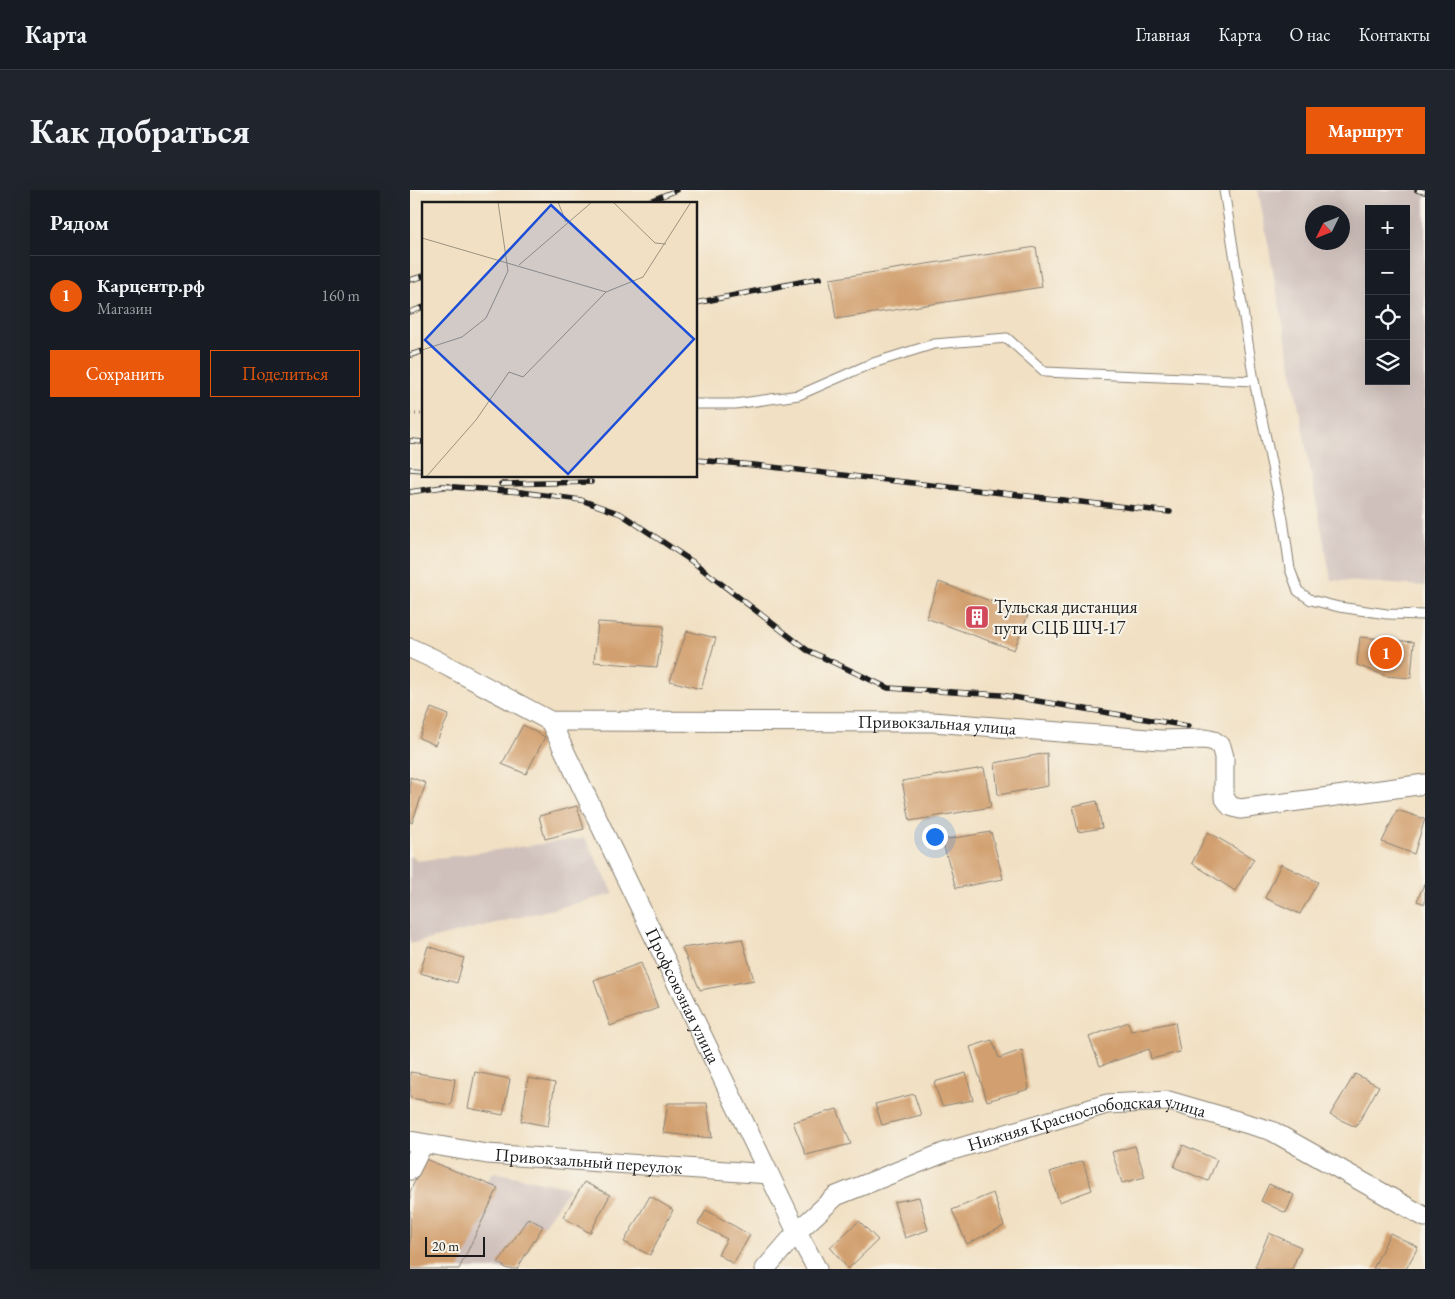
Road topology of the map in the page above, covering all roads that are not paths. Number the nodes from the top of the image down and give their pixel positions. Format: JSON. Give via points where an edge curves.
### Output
{"nodes":[{"id":1,"x":1224,"y":190,"type":"edge"},
{"id":2,"x":1254,"y":381,"type":"junction"},
{"id":3,"x":698,"y":404,"type":"edge"},
{"id":4,"x":1425,"y":615,"type":"edge"},
{"id":5,"x":410,"y":648,"type":"edge"},
{"id":6,"x":550,"y":721,"type":"junction"},
{"id":7,"x":1425,"y":784,"type":"edge"},
{"id":8,"x":416,"y":1143,"type":"edge"},
{"id":9,"x":410,"y":1170,"type":"edge"},
{"id":10,"x":769,"y":1174,"type":"junction"},
{"id":11,"x":1425,"y":1217,"type":"edge"},
{"id":12,"x":797,"y":1232,"type":"junction"},
{"id":13,"x":765,"y":1269,"type":"edge"},
{"id":14,"x":817,"y":1269,"type":"edge"}],
"edges":[{"from":1,"to":2,"type":"lane"},
{"from":2,"to":3,"type":"lane","via":[[1045,372],[1007,338],[934,344],[870,364],[799,396],[735,404]]},
{"from":2,"to":4,"type":"lane","via":[[1291,574],[1298,591],[1311,600],[1339,607],[1387,614]]},
{"from":5,"to":6,"type":"street","name":"Привокзальная улица"},
{"from":6,"to":7,"type":"street","name":"Привокзальная улица","via":[[933,722],[1162,740],[1205,739],[1221,746],[1224,797],[1230,806],[1240,810]]},
{"from":6,"to":10,"type":"street","name":"Профсоюзная улица"},
{"from":8,"to":9,"type":"street"},
{"from":8,"to":10,"type":"street","name":"Привокзальный переулок","via":[[487,1154]]},
{"from":10,"to":12,"type":"street","name":"Профсоюзная улица"},
{"from":11,"to":12,"type":"street","name":"Нижняя Краснослободская улица","via":[[1272,1131],[1169,1101],[1107,1104],[946,1152],[836,1196]]},
{"from":12,"to":13,"type":"street","name":"Нижняя Краснослободская улица"},
{"from":12,"to":14,"type":"street","name":"Профсоюзная улица"}]}
